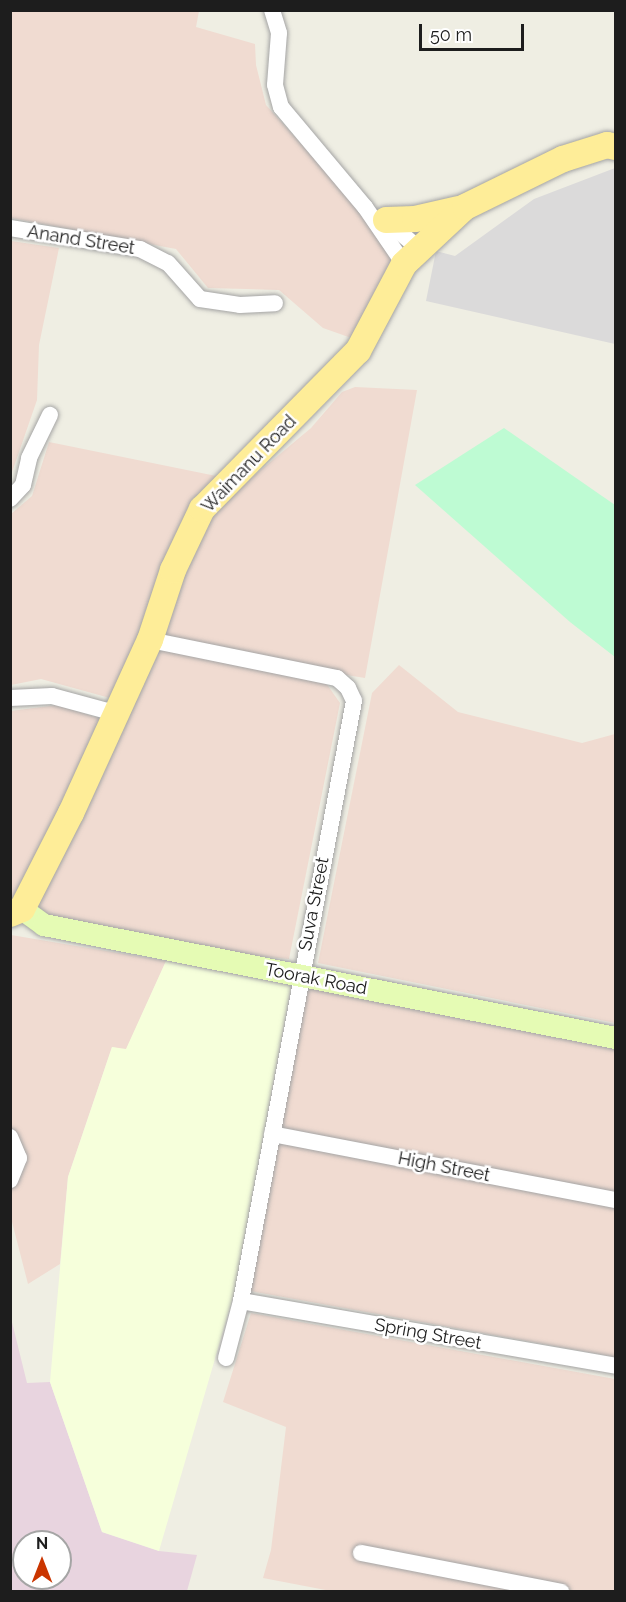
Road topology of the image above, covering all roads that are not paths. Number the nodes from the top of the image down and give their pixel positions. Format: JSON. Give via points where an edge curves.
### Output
{"nodes":[{"id":1,"x":275,"y":12,"type":"edge"},
{"id":2,"x":615,"y":147,"type":"edge"},
{"id":3,"x":465,"y":207,"type":"junction"},
{"id":4,"x":375,"y":213,"type":"junction"},
{"id":5,"x":10,"y":228,"type":"edge"},
{"id":6,"x":411,"y":256,"type":"junction"},
{"id":7,"x":275,"y":303,"type":"dead end"},
{"id":8,"x":50,"y":415,"type":"dead end"},
{"id":9,"x":10,"y":499,"type":"edge"},
{"id":10,"x":150,"y":640,"type":"junction"},
{"id":11,"x":10,"y":698,"type":"edge"},
{"id":12,"x":115,"y":713,"type":"junction"},
{"id":13,"x":16,"y":912,"type":"edge"},
{"id":14,"x":300,"y":976,"type":"junction"},
{"id":15,"x":615,"y":1038,"type":"edge"},
{"id":16,"x":272,"y":1134,"type":"junction"},
{"id":17,"x":10,"y":1137,"type":"edge"},
{"id":18,"x":10,"y":1180,"type":"edge"},
{"id":19,"x":615,"y":1200,"type":"edge"},
{"id":20,"x":241,"y":1301,"type":"junction"},
{"id":21,"x":226,"y":1358,"type":"dead end"},
{"id":22,"x":615,"y":1366,"type":"edge"},
{"id":23,"x":361,"y":1553,"type":"dead end"},
{"id":24,"x":561,"y":1592,"type":"edge"}],
"edges":[{"from":1,"to":4,"type":"street","via":[[279,33],[275,85],[281,107]]},
{"from":2,"to":3,"type":"main road","name":"Waimanu Road","via":[[607,145],[562,159]]},
{"from":3,"to":4,"type":"main road","via":[[415,219]]},
{"from":3,"to":6,"type":"main road","name":"Waimanu Road"},
{"from":4,"to":6,"type":"street"},
{"from":4,"to":6,"type":"street"},
{"from":5,"to":7,"type":"street","name":"Anand Street","via":[[140,249],[168,263],[200,299],[240,305]]},
{"from":6,"to":10,"type":"main road","name":"Waimanu Road","via":[[358,351],[202,509],[173,570]]},
{"from":8,"to":9,"type":"street","via":[[29,458],[23,485]]},
{"from":10,"to":12,"type":"main road","name":"Waimanu Road"},
{"from":10,"to":14,"type":"street","name":"Suva Street","via":[[337,678],[354,701]]},
{"from":11,"to":12,"type":"street","via":[[52,696]]},
{"from":12,"to":13,"type":"main road","name":"Waimanu Road","via":[[71,813]]},
{"from":13,"to":14,"type":"main road","name":"Toorak Road","via":[[45,926]]},
{"from":14,"to":15,"type":"main road","name":"Toorak Road"},
{"from":14,"to":16,"type":"street","name":"Suva Street"},
{"from":16,"to":19,"type":"street","name":"High Street"},
{"from":16,"to":20,"type":"street","name":"Suva Street"},
{"from":17,"to":18,"type":"street","via":[[19,1158]]},
{"from":20,"to":21,"type":"street","name":"Suva Street"},
{"from":20,"to":22,"type":"street","name":"Spring Street"},
{"from":23,"to":24,"type":"street"}]}
